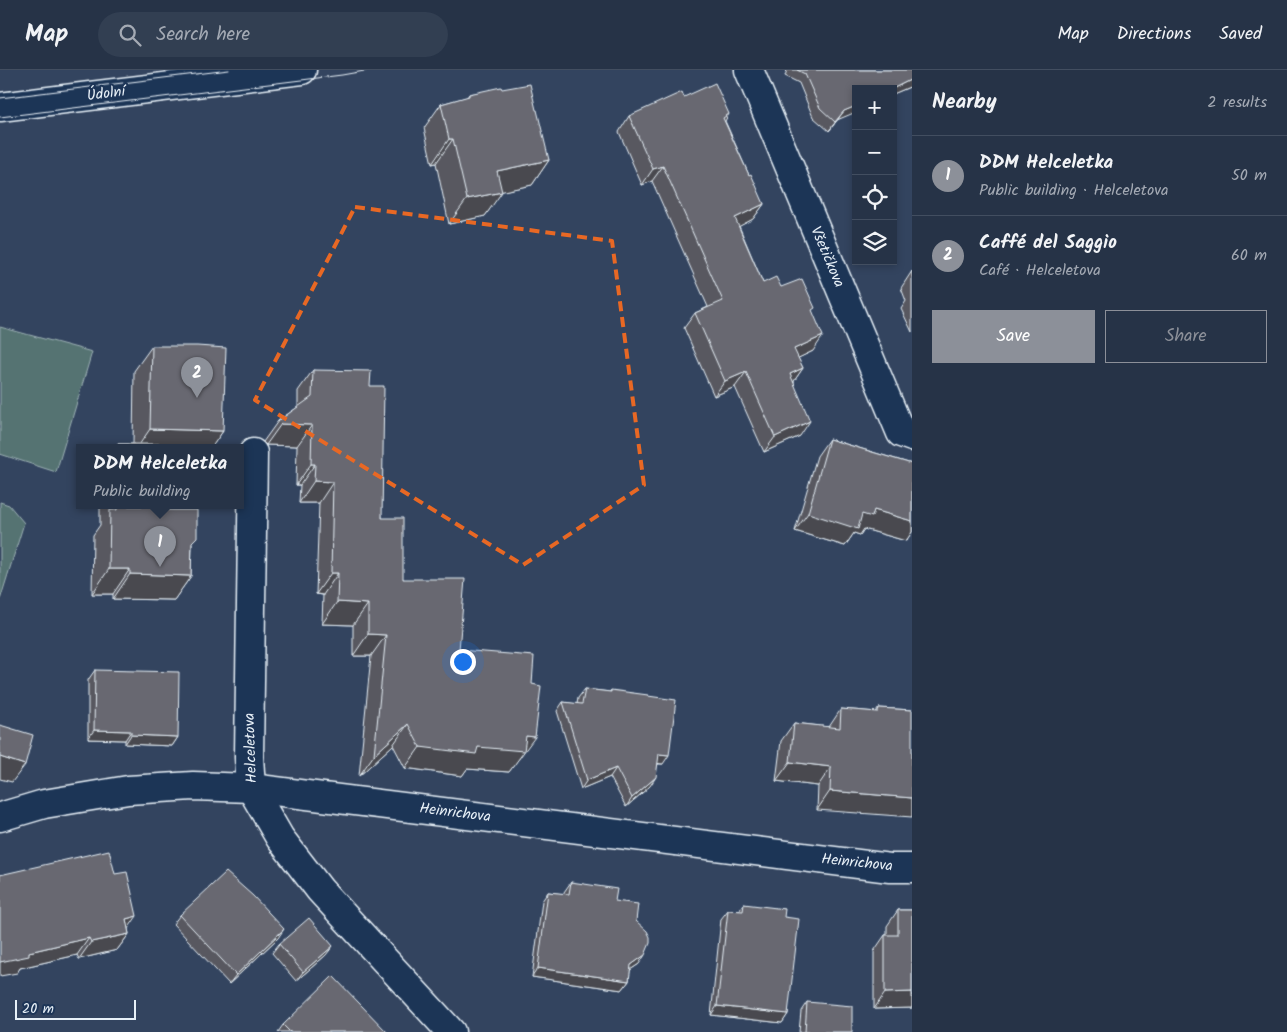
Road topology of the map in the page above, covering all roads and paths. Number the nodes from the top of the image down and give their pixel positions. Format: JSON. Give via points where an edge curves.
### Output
{"nodes":[{"id":1,"x":302,"y":70,"type":"edge"},
{"id":2,"x":749,"y":70,"type":"edge"},
{"id":3,"x":0,"y":107,"type":"edge"},
{"id":4,"x":912,"y":437,"type":"edge"},
{"id":5,"x":253,"y":453,"type":"dead end"},
{"id":6,"x":252,"y":788,"type":"junction"},
{"id":7,"x":0,"y":817,"type":"edge"},
{"id":8,"x":912,"y":868,"type":"edge"},
{"id":9,"x":451,"y":1032,"type":"edge"}],
"edges":[{"from":1,"to":3,"type":"street","name":"Údolní"},
{"from":2,"to":4,"type":"street","name":"Všetičkova","via":[[901,433]]},
{"from":5,"to":6,"type":"street","name":"Helceletova","via":[[249,757]]},
{"from":6,"to":7,"type":"street","name":"Heinrichova","via":[[193,786],[128,790],[44,804]]},
{"from":6,"to":8,"type":"street","name":"Heinrichova","via":[[890,868]]},
{"from":6,"to":9,"type":"street","name":"Helceletova","via":[[280,838],[320,890]]}]}
